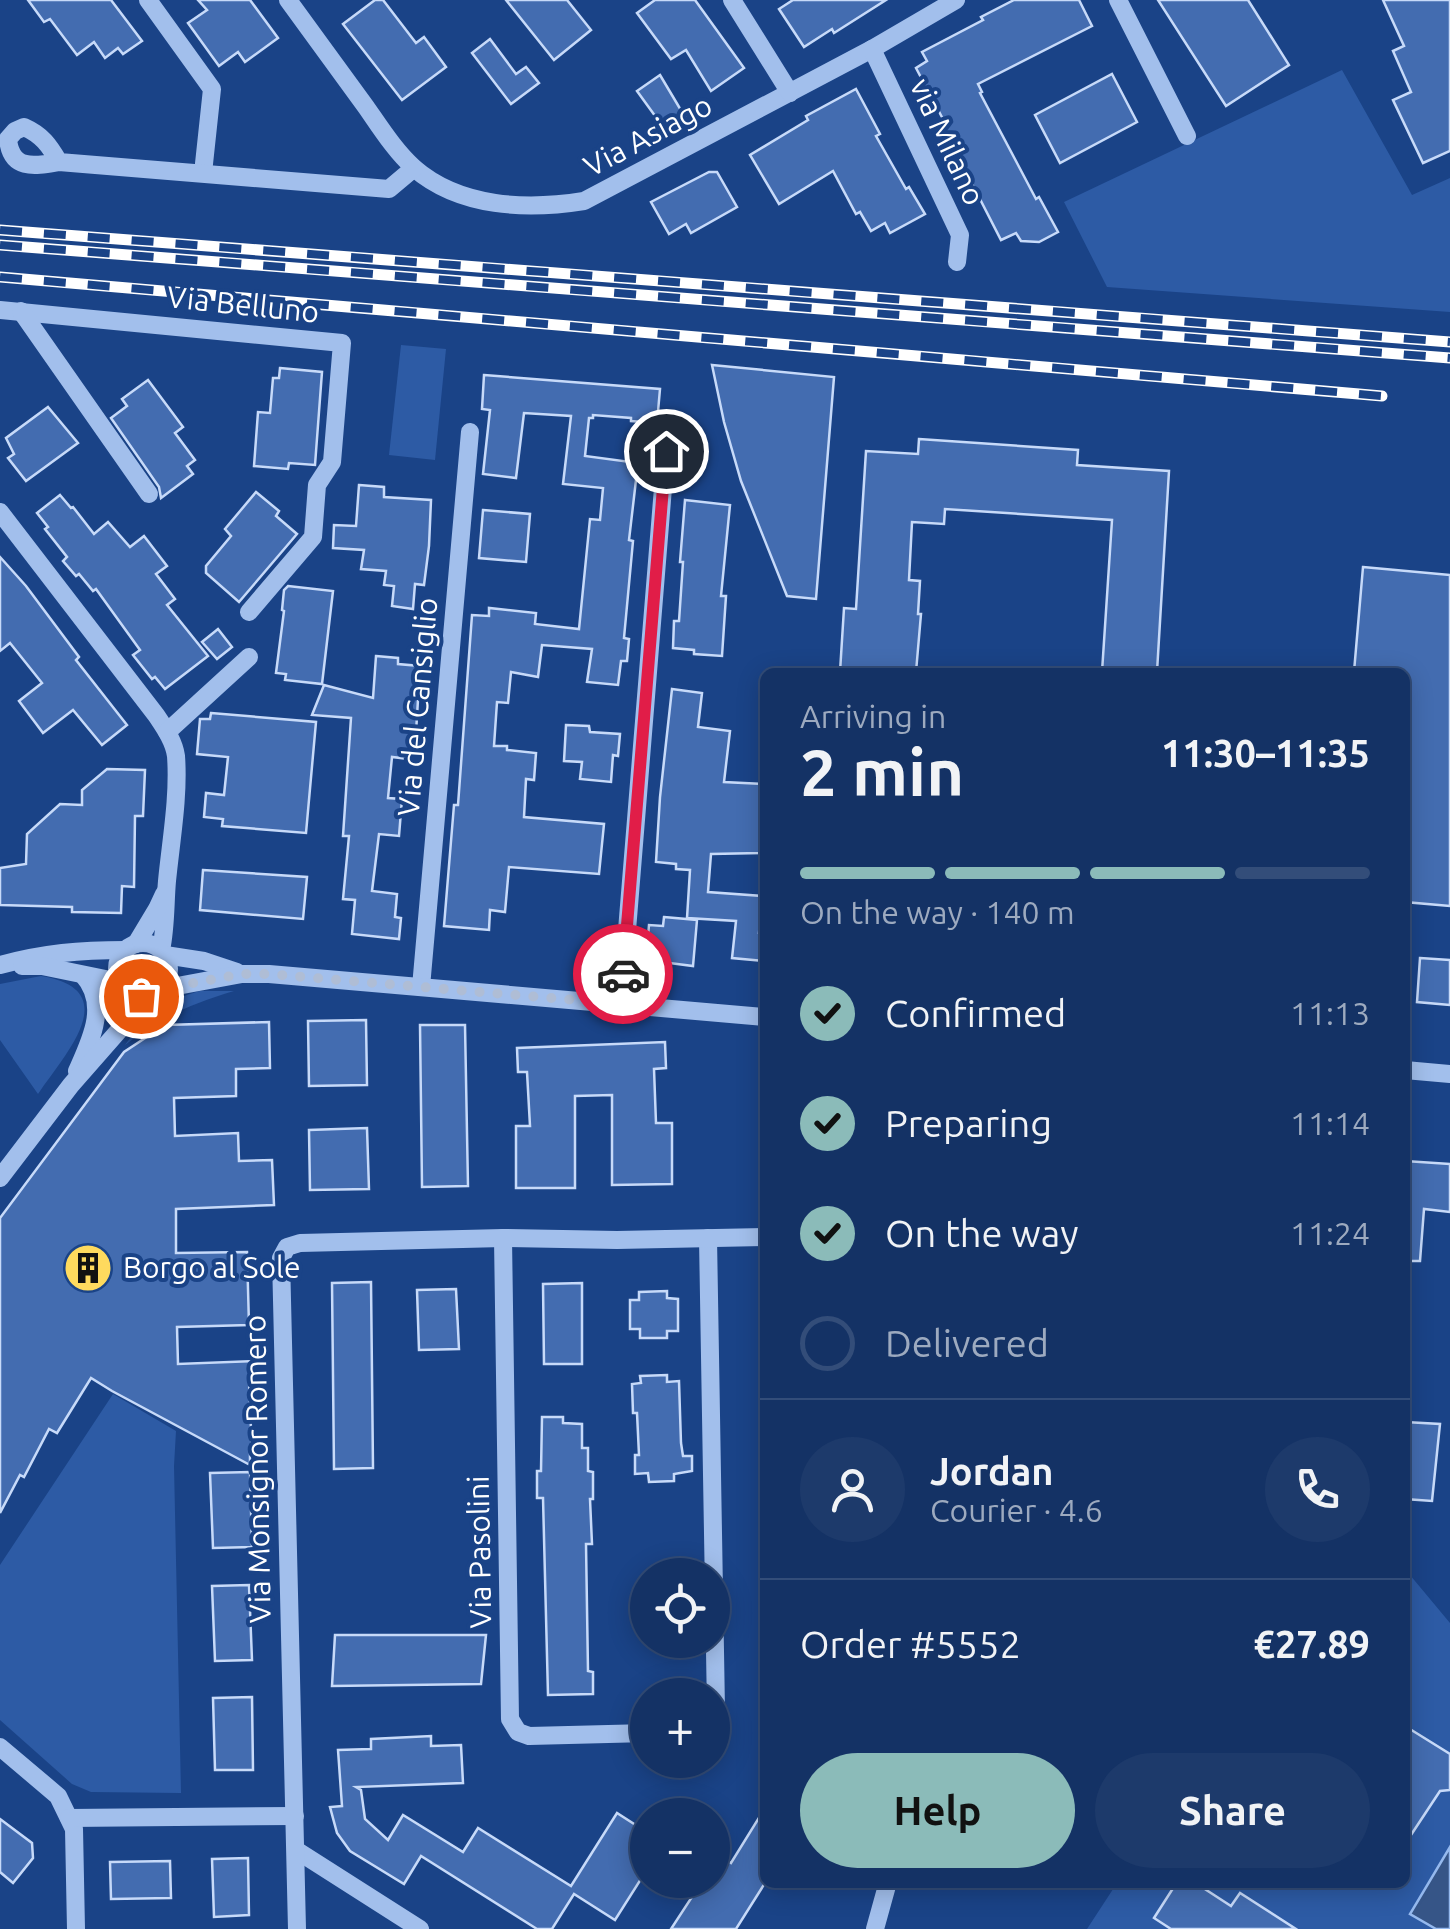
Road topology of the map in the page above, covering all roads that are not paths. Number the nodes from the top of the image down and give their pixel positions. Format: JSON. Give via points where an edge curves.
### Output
{"nodes":[{"id":1,"x":148,"y":0,"type":"edge"},
{"id":2,"x":288,"y":0,"type":"edge"},
{"id":3,"x":956,"y":0,"type":"edge"},
{"id":4,"x":1118,"y":0,"type":"edge"},
{"id":5,"x":738,"y":2,"type":"edge"},
{"id":6,"x":872,"y":48,"type":"junction"},
{"id":7,"x":790,"y":92,"type":"junction"},
{"id":8,"x":1187,"y":136,"type":"dead end"},
{"id":9,"x":59,"y":162,"type":"dead end"},
{"id":10,"x":414,"y":168,"type":"junction"},
{"id":11,"x":204,"y":173,"type":"junction"},
{"id":12,"x":957,"y":262,"type":"dead end"},
{"id":13,"x":0,"y":310,"type":"edge"},
{"id":14,"x":21,"y":311,"type":"junction"},
{"id":15,"x":470,"y":432,"type":"dead end"},
{"id":16,"x":666,"y":451,"type":"dead end"},
{"id":17,"x":149,"y":494,"type":"dead end"},
{"id":18,"x":0,"y":512,"type":"edge"},
{"id":19,"x":249,"y":612,"type":"dead end"},
{"id":20,"x":249,"y":657,"type":"dead end"},
{"id":21,"x":167,"y":732,"type":"junction"},
{"id":22,"x":166,"y":888,"type":"junction"},
{"id":23,"x":131,"y":947,"type":"junction"},
{"id":24,"x":163,"y":953,"type":"junction"},
{"id":25,"x":1,"y":965,"type":"edge"},
{"id":26,"x":242,"y":974,"type":"junction"},
{"id":27,"x":83,"y":975,"type":"junction"},
{"id":28,"x":120,"y":982,"type":"junction"},
{"id":29,"x":421,"y":987,"type":"junction"},
{"id":30,"x":155,"y":992,"type":"junction"},
{"id":31,"x":621,"y":1004,"type":"junction"},
{"id":32,"x":760,"y":1016,"type":"edge"},
{"id":33,"x":1410,"y":1070,"type":"edge"},
{"id":34,"x":1450,"y":1074,"type":"edge"},
{"id":35,"x":71,"y":1085,"type":"junction"},
{"id":36,"x":0,"y":1178,"type":"edge"},
{"id":37,"x":760,"y":1237,"type":"edge"},
{"id":38,"x":502,"y":1238,"type":"junction"},
{"id":39,"x":708,"y":1238,"type":"junction"},
{"id":40,"x":715,"y":1678,"type":"edge"},
{"id":41,"x":630,"y":1733,"type":"edge"},
{"id":42,"x":0,"y":1747,"type":"edge"},
{"id":43,"x":295,"y":1816,"type":"junction"},
{"id":44,"x":69,"y":1818,"type":"junction"},
{"id":45,"x":296,"y":1850,"type":"junction"},
{"id":46,"x":886,"y":1888,"type":"edge"},
{"id":47,"x":76,"y":1929,"type":"edge"},
{"id":48,"x":297,"y":1929,"type":"edge"},
{"id":49,"x":420,"y":1929,"type":"edge"},
{"id":50,"x":875,"y":1929,"type":"edge"}],
"edges":[{"from":1,"to":11,"type":"street","via":[[212,89]]},
{"from":2,"to":10,"type":"street","name":"Via Asiago"},
{"from":3,"to":6,"type":"street"},
{"from":4,"to":8,"type":"street"},
{"from":5,"to":7,"type":"street"},
{"from":6,"to":7,"type":"street"},
{"from":6,"to":12,"type":"street","name":"via Milano","via":[[960,234]]},
{"from":7,"to":10,"type":"street","name":"Via Asiago","via":[[584,201],[499,205],[458,193]]},
{"from":9,"to":11,"type":"street"},
{"from":10,"to":11,"type":"street","via":[[390,189]]},
{"from":13,"to":14,"type":"street","name":"Via Belluno"},
{"from":14,"to":17,"type":"street"},
{"from":14,"to":19,"type":"street","name":"Via Belluno","via":[[342,343],[332,462],[317,485],[313,538]]},
{"from":15,"to":29,"type":"street","name":"Via del Cansiglio"},
{"from":16,"to":31,"type":"street"},
{"from":18,"to":21,"type":"street"},
{"from":20,"to":21,"type":"street"},
{"from":21,"to":22,"type":"street","via":[[176,753]]},
{"from":22,"to":23,"type":"street"},
{"from":22,"to":24,"type":"street"},
{"from":23,"to":24,"type":"street","via":[[145,943]]},
{"from":23,"to":25,"type":"street"},
{"from":23,"to":28,"type":"street","via":[[117,965]]},
{"from":24,"to":26,"type":"street"},
{"from":24,"to":30,"type":"street","via":[[169,969]]},
{"from":25,"to":27,"type":"street"},
{"from":26,"to":29,"type":"street"},
{"from":26,"to":30,"type":"street"},
{"from":27,"to":28,"type":"street"},
{"from":27,"to":35,"type":"street","via":[[97,1008]]},
{"from":28,"to":30,"type":"street","via":[[133,994]]},
{"from":29,"to":31,"type":"street"},
{"from":30,"to":35,"type":"street"},
{"from":31,"to":32,"type":"street"},
{"from":33,"to":34,"type":"street"},
{"from":35,"to":36,"type":"street"},
{"from":37,"to":39,"type":"street","name":"Via Monsignor Romero"},
{"from":38,"to":39,"type":"street","name":"Via Monsignor Romero"},
{"from":38,"to":41,"type":"street","name":"Via Pasolini","via":[[510,1719],[529,1736]]},
{"from":38,"to":43,"type":"street","name":"Via Monsignor Romero","via":[[300,1243],[280,1258]]},
{"from":39,"to":40,"type":"street"},
{"from":42,"to":44,"type":"street","via":[[58,1796]]},
{"from":43,"to":44,"type":"street"},
{"from":43,"to":45,"type":"street","name":"Via Monsignor Romero"},
{"from":44,"to":47,"type":"street"},
{"from":45,"to":48,"type":"street","name":"Via Monsignor Romero"},
{"from":45,"to":49,"type":"street"},
{"from":46,"to":50,"type":"street"}]}
